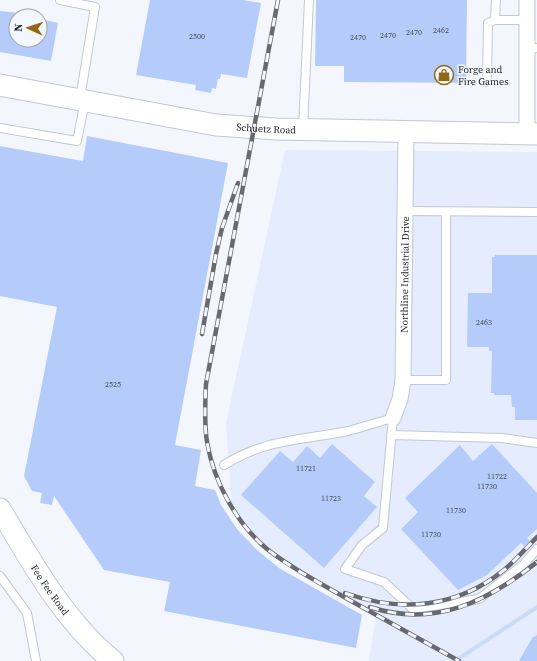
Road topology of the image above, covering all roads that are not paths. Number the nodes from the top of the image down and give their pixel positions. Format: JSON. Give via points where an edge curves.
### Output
{"nodes":[{"id":1,"x":60,"y":0,"type":"edge"},
{"id":2,"x":309,"y":0,"type":"edge"},
{"id":3,"x":496,"y":0,"type":"edge"},
{"id":4,"x":527,"y":0,"type":"edge"},
{"id":5,"x":495,"y":20,"type":"junction"},
{"id":6,"x":526,"y":20,"type":"junction"},
{"id":7,"x":532,"y":48,"type":"edge"},
{"id":8,"x":487,"y":82,"type":"dead end"},
{"id":9,"x":0,"y":85,"type":"edge"},
{"id":10,"x":83,"y":101,"type":"junction"},
{"id":11,"x":0,"y":128,"type":"edge"},
{"id":12,"x":302,"y":129,"type":"junction"},
{"id":13,"x":406,"y":131,"type":"junction"},
{"id":14,"x":532,"y":134,"type":"edge"},
{"id":15,"x":405,"y":211,"type":"junction"},
{"id":16,"x":446,"y":212,"type":"junction"},
{"id":17,"x":537,"y":212,"type":"edge"},
{"id":18,"x":403,"y":380,"type":"junction"},
{"id":19,"x":393,"y":418,"type":"junction"},
{"id":20,"x":391,"y":435,"type":"junction"},
{"id":21,"x":537,"y":443,"type":"edge"},
{"id":22,"x":224,"y":465,"type":"dead end"},
{"id":23,"x":0,"y":509,"type":"edge"},
{"id":24,"x":537,"y":549,"type":"edge"},
{"id":25,"x":0,"y":576,"type":"edge"},
{"id":26,"x":36,"y":661,"type":"edge"},
{"id":27,"x":113,"y":661,"type":"edge"}],
"edges":[{"from":1,"to":10,"type":"lane","via":[[95,7]]},
{"from":2,"to":12,"type":"lane"},
{"from":3,"to":5,"type":"lane"},
{"from":4,"to":6,"type":"street"},
{"from":5,"to":6,"type":"lane"},
{"from":5,"to":8,"type":"lane","via":[[488,23]]},
{"from":6,"to":7,"type":"street"},
{"from":7,"to":14,"type":"street"},
{"from":9,"to":10,"type":"main road","name":"Schuetz Road"},
{"from":10,"to":11,"type":"lane","via":[[77,141]]},
{"from":10,"to":12,"type":"main road","name":"Schuetz Road","via":[[216,125]]},
{"from":12,"to":13,"type":"main road","name":"Schuetz Road"},
{"from":13,"to":14,"type":"main road","name":"Schuetz Road"},
{"from":13,"to":15,"type":"street","name":"Northline Industrial Drive"},
{"from":15,"to":16,"type":"lane"},
{"from":15,"to":18,"type":"street","name":"Northline Industrial Drive"},
{"from":16,"to":17,"type":"lane"},
{"from":16,"to":18,"type":"lane","via":[[446,380]]},
{"from":18,"to":19,"type":"street","name":"Northline Industrial Drive"},
{"from":19,"to":20,"type":"lane"},
{"from":19,"to":22,"type":"lane","via":[[348,430],[285,440],[239,456]]},
{"from":20,"to":21,"type":"lane","via":[[502,438]]},
{"from":20,"to":24,"type":"lane","via":[[383,528],[362,545],[345,569],[384,582],[413,609],[438,607],[479,599],[523,565]]},
{"from":23,"to":27,"type":"main road","name":"Fee Fee Road","via":[[39,574],[70,616]]},
{"from":25,"to":26,"type":"lane","via":[[27,613]]}]}
